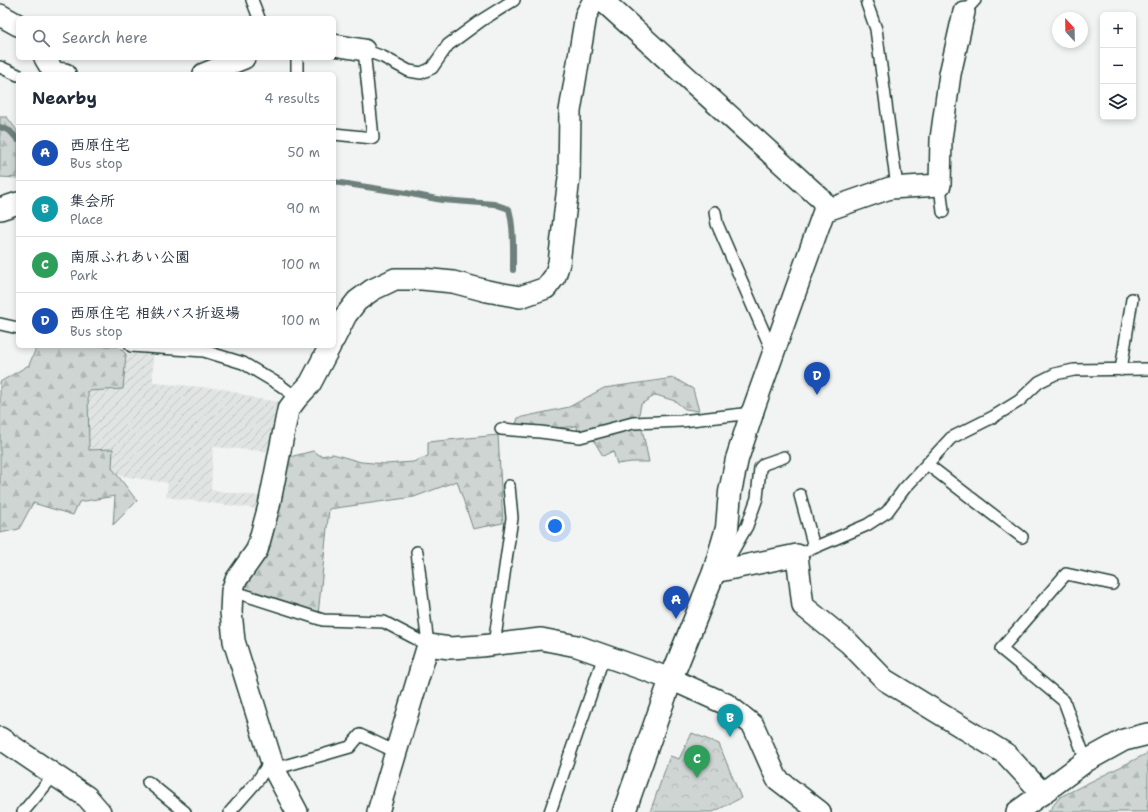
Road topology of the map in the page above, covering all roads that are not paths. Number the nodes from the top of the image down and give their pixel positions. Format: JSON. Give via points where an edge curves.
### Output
{"nodes":[{"id":1,"x":252,"y":0,"type":"edge"},
{"id":2,"x":514,"y":0,"type":"edge"},
{"id":3,"x":594,"y":0,"type":"edge"},
{"id":4,"x":602,"y":0,"type":"edge"},
{"id":5,"x":867,"y":4,"type":"dead end"},
{"id":6,"x":970,"y":6,"type":"edge"},
{"id":7,"x":0,"y":15,"type":"edge"},
{"id":8,"x":258,"y":16,"type":"edge"},
{"id":9,"x":16,"y":24,"type":"edge"},
{"id":10,"x":336,"y":45,"type":"edge"},
{"id":11,"x":364,"y":50,"type":"junction"},
{"id":12,"x":239,"y":60,"type":"edge"},
{"id":13,"x":297,"y":60,"type":"edge"},
{"id":14,"x":0,"y":68,"type":"edge"},
{"id":15,"x":209,"y":72,"type":"edge"},
{"id":16,"x":297,"y":72,"type":"edge"},
{"id":17,"x":16,"y":74,"type":"edge"},
{"id":18,"x":336,"y":134,"type":"edge"},
{"id":19,"x":940,"y":185,"type":"junction"},
{"id":20,"x":897,"y":187,"type":"junction"},
{"id":21,"x":16,"y":204,"type":"edge"},
{"id":22,"x":0,"y":209,"type":"edge"},
{"id":23,"x":824,"y":211,"type":"junction"},
{"id":24,"x":715,"y":212,"type":"dead end"},
{"id":25,"x":944,"y":212,"type":"dead end"},
{"id":26,"x":1132,"y":299,"type":"dead end"},
{"id":27,"x":0,"y":324,"type":"edge"},
{"id":28,"x":16,"y":328,"type":"edge"},
{"id":29,"x":336,"y":335,"type":"edge"},
{"id":30,"x":155,"y":348,"type":"edge"},
{"id":31,"x":329,"y":348,"type":"edge"},
{"id":32,"x":773,"y":354,"type":"junction"},
{"id":33,"x":1148,"y":369,"type":"edge"},
{"id":34,"x":1121,"y":370,"type":"junction"},
{"id":35,"x":297,"y":398,"type":"junction"},
{"id":36,"x":752,"y":413,"type":"junction"},
{"id":37,"x":501,"y":429,"type":"dead end"},
{"id":38,"x":784,"y":458,"type":"dead end"},
{"id":39,"x":927,"y":464,"type":"junction"},
{"id":40,"x":509,"y":486,"type":"dead end"},
{"id":41,"x":800,"y":495,"type":"dead end"},
{"id":42,"x":1022,"y":537,"type":"dead end"},
{"id":43,"x":805,"y":551,"type":"junction"},
{"id":44,"x":417,"y":552,"type":"dead end"},
{"id":45,"x":718,"y":571,"type":"junction"},
{"id":46,"x":1112,"y":584,"type":"dead end"},
{"id":47,"x":232,"y":591,"type":"junction"},
{"id":48,"x":428,"y":645,"type":"junction"},
{"id":49,"x":494,"y":645,"type":"junction"},
{"id":50,"x":604,"y":656,"type":"junction"},
{"id":51,"x":671,"y":679,"type":"junction"},
{"id":52,"x":1148,"y":734,"type":"edge"},
{"id":53,"x":0,"y":738,"type":"edge"},
{"id":54,"x":396,"y":752,"type":"junction"},
{"id":55,"x":1086,"y":761,"type":"junction"},
{"id":56,"x":272,"y":764,"type":"junction"},
{"id":57,"x":54,"y":775,"type":"junction"},
{"id":58,"x":148,"y":782,"type":"dead end"},
{"id":59,"x":1043,"y":794,"type":"junction"},
{"id":60,"x":23,"y":812,"type":"edge"},
{"id":61,"x":100,"y":812,"type":"edge"},
{"id":62,"x":185,"y":812,"type":"edge"},
{"id":63,"x":230,"y":812,"type":"edge"},
{"id":64,"x":298,"y":812,"type":"edge"},
{"id":65,"x":378,"y":812,"type":"edge"},
{"id":66,"x":550,"y":812,"type":"edge"},
{"id":67,"x":624,"y":812,"type":"edge"},
{"id":68,"x":820,"y":812,"type":"edge"},
{"id":69,"x":1017,"y":812,"type":"edge"}],
"edges":[{"from":1,"to":8,"type":"lane"},
{"from":2,"to":11,"type":"lane","via":[[448,46],[432,68],[421,73],[409,71],[383,56]]},
{"from":3,"to":29,"type":"street","via":[[586,15],[570,111],[569,178],[559,263],[555,276],[546,288],[520,297],[453,282],[395,279],[372,290],[357,301],[346,315]]},
{"from":4,"to":23,"type":"street","via":[[820,198],[824,203]]},
{"from":5,"to":20,"type":"lane","via":[[876,29]]},
{"from":6,"to":19,"type":"street","via":[[950,74],[941,139]]},
{"from":7,"to":9,"type":"street"},
{"from":10,"to":11,"type":"street"},
{"from":11,"to":18,"type":"lane","via":[[373,138]]},
{"from":12,"to":15,"type":"street"},
{"from":13,"to":16,"type":"lane"},
{"from":14,"to":17,"type":"lane"},
{"from":19,"to":20,"type":"street"},
{"from":19,"to":25,"type":"lane"},
{"from":20,"to":23,"type":"street"},
{"from":21,"to":22,"type":"street"},
{"from":23,"to":32,"type":"street"},
{"from":24,"to":32,"type":"lane","via":[[717,224]]},
{"from":26,"to":34,"type":"lane"},
{"from":27,"to":28,"type":"lane"},
{"from":30,"to":35,"type":"lane","via":[[204,352],[243,363]]},
{"from":31,"to":35,"type":"street","via":[[310,384]]},
{"from":32,"to":36,"type":"street"},
{"from":33,"to":34,"type":"lane"},
{"from":34,"to":39,"type":"lane","via":[[1074,370],[1055,374],[1039,382],[1019,401],[951,438]]},
{"from":35,"to":47,"type":"street","via":[[288,410],[269,506],[257,550],[236,580]]},
{"from":36,"to":37,"type":"lane","via":[[682,421],[633,423],[580,437]]},
{"from":36,"to":45,"type":"street","via":[[737,459]]},
{"from":38,"to":45,"type":"lane","via":[[764,464],[760,468],[757,498],[747,526]]},
{"from":39,"to":42,"type":"lane"},
{"from":39,"to":43,"type":"lane","via":[[887,512],[867,524]]},
{"from":40,"to":49,"type":"lane","via":[[512,518]]},
{"from":41,"to":43,"type":"lane"},
{"from":43,"to":45,"type":"street"},
{"from":43,"to":59,"type":"street","via":[[803,606],[849,643],[885,680],[1006,754]]},
{"from":44,"to":48,"type":"lane"},
{"from":45,"to":51,"type":"street"},
{"from":46,"to":55,"type":"lane","via":[[1066,574],[1001,649],[1064,701]]},
{"from":47,"to":48,"type":"lane","via":[[323,620],[384,622]]},
{"from":47,"to":56,"type":"street","via":[[234,641]]},
{"from":48,"to":49,"type":"street","via":[[450,648]]},
{"from":48,"to":54,"type":"street"},
{"from":49,"to":50,"type":"street","via":[[542,639],[577,646]]},
{"from":50,"to":51,"type":"street"},
{"from":50,"to":66,"type":"lane"},
{"from":51,"to":67,"type":"street"},
{"from":51,"to":68,"type":"street","via":[[726,704],[753,725],[777,779]]},
{"from":52,"to":55,"type":"street","via":[[1124,740]]},
{"from":53,"to":57,"type":"street"},
{"from":54,"to":56,"type":"lane","via":[[360,735],[350,747]]},
{"from":54,"to":65,"type":"street"},
{"from":55,"to":59,"type":"street"},
{"from":56,"to":63,"type":"lane"},
{"from":56,"to":64,"type":"street"},
{"from":57,"to":60,"type":"lane"},
{"from":57,"to":61,"type":"street","via":[[87,797]]},
{"from":58,"to":62,"type":"lane"},
{"from":59,"to":69,"type":"street"}]}
